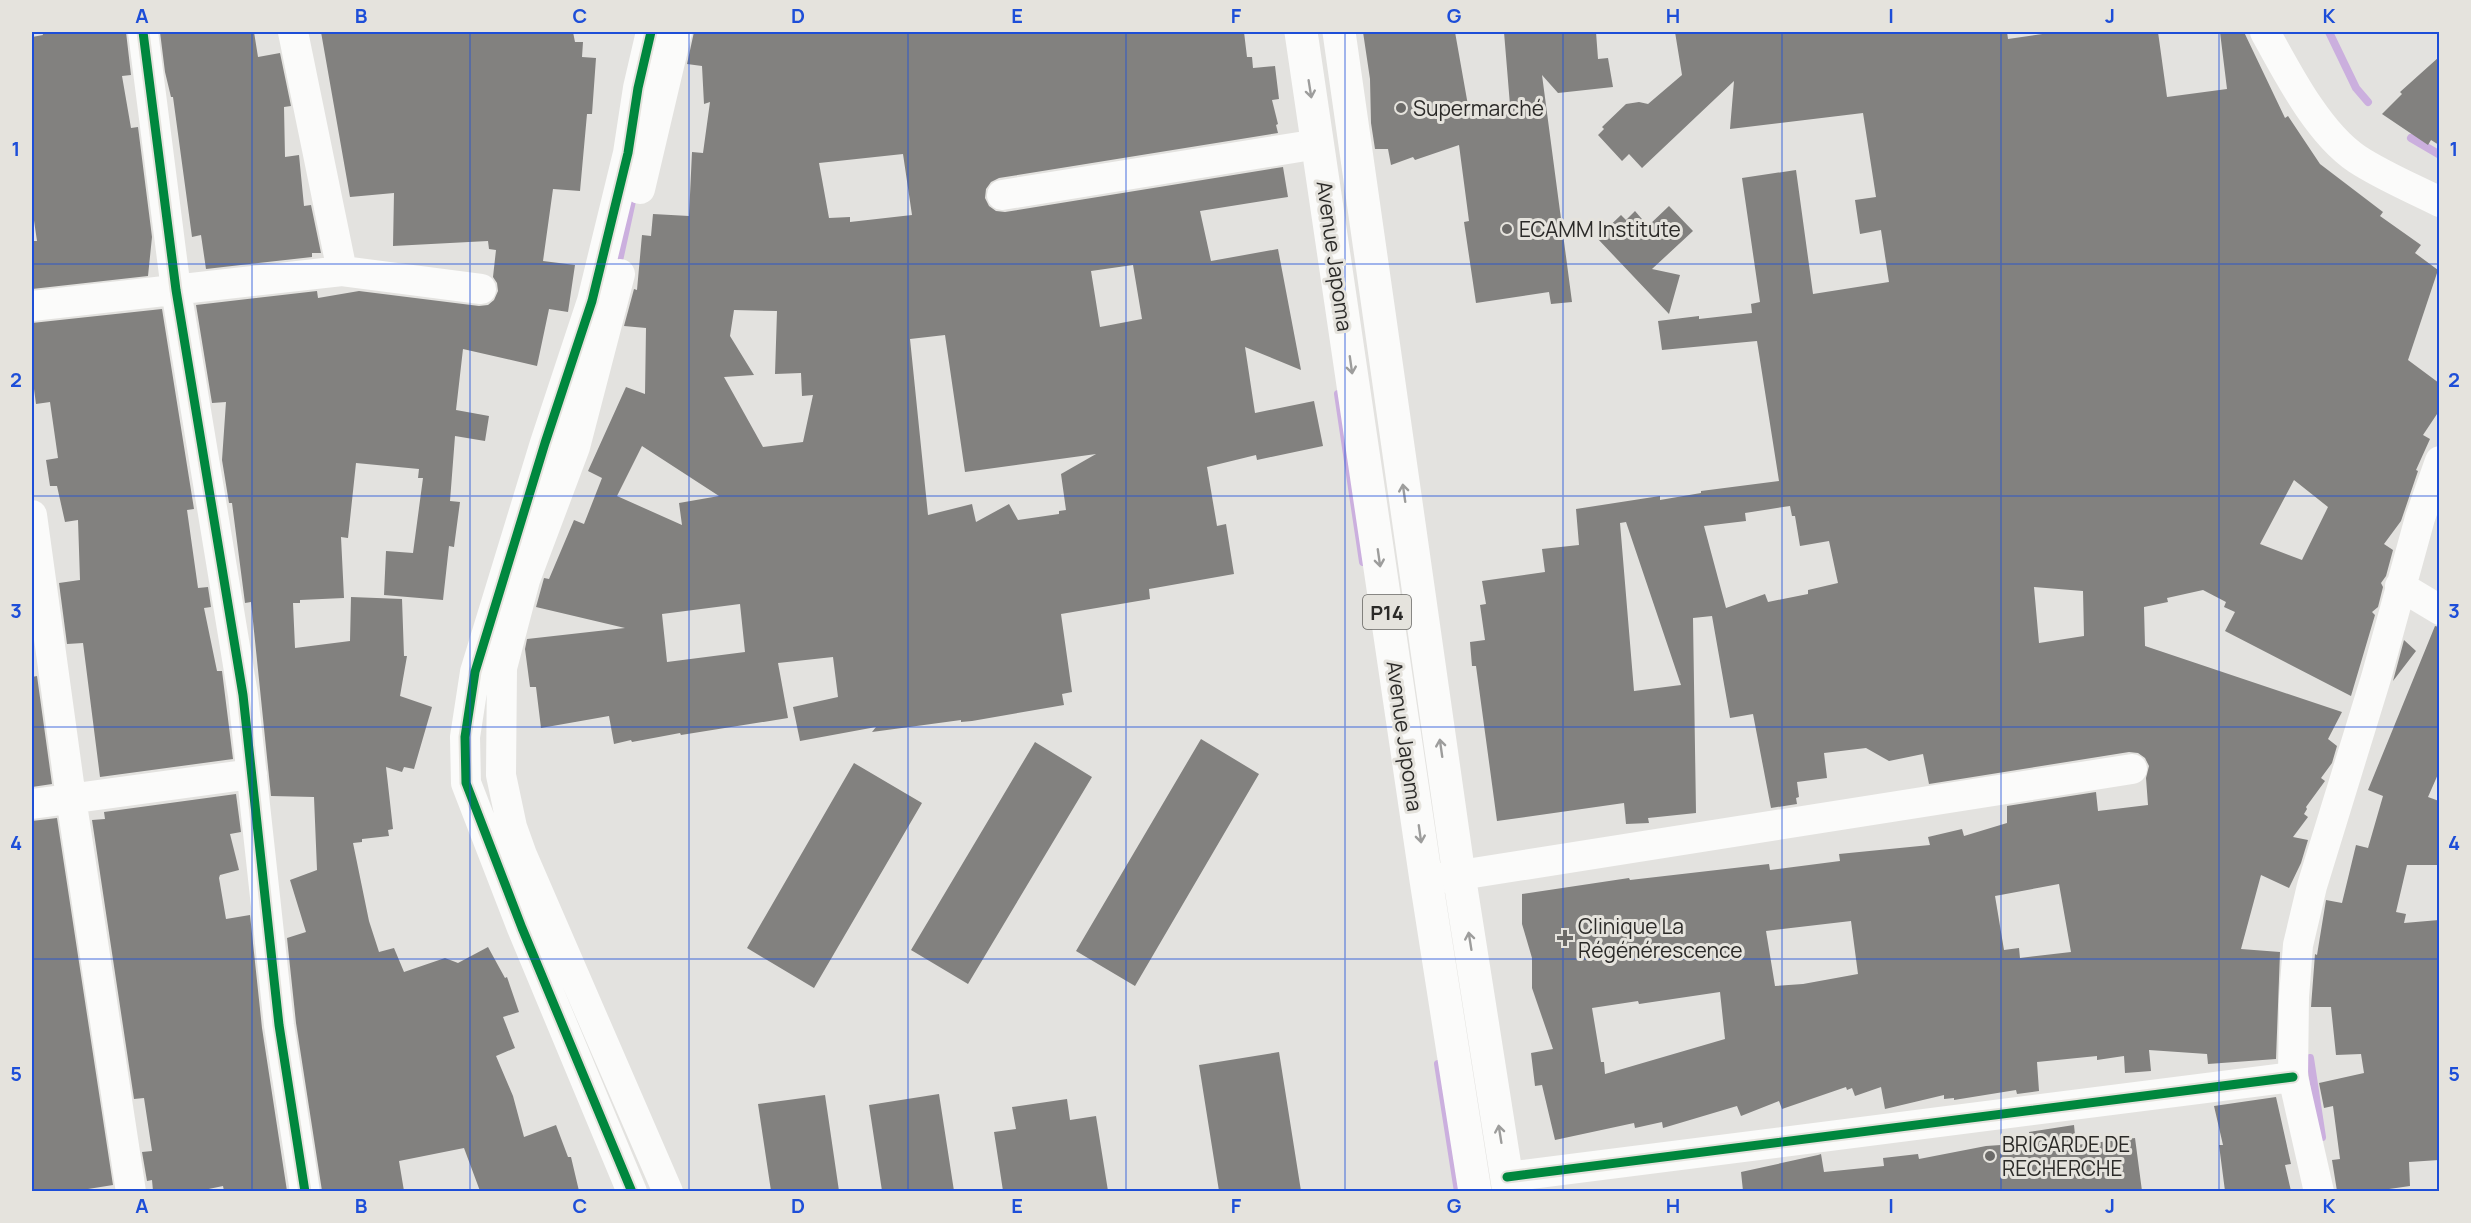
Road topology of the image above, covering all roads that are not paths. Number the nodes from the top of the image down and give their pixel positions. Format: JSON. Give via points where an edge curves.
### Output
{"nodes":[{"id":1,"x":143,"y":32,"type":"edge"},
{"id":2,"x":293,"y":32,"type":"edge"},
{"id":3,"x":651,"y":32,"type":"edge"},
{"id":4,"x":677,"y":32,"type":"edge"},
{"id":5,"x":1301,"y":32,"type":"edge"},
{"id":6,"x":1339,"y":32,"type":"edge"},
{"id":7,"x":2265,"y":32,"type":"edge"},
{"id":8,"x":1318,"y":144,"type":"junction"},
{"id":9,"x":1002,"y":195,"type":"dead end"},
{"id":10,"x":2439,"y":202,"type":"edge"},
{"id":11,"x":342,"y":271,"type":"junction"},
{"id":12,"x":481,"y":289,"type":"dead end"},
{"id":13,"x":176,"y":290,"type":"junction"},
{"id":14,"x":32,"y":306,"type":"edge"},
{"id":15,"x":2439,"y":461,"type":"edge"},
{"id":16,"x":32,"y":515,"type":"edge"},
{"id":17,"x":2400,"y":586,"type":"junction"},
{"id":18,"x":2439,"y":610,"type":"edge"},
{"id":19,"x":2132,"y":769,"type":"dead end"},
{"id":20,"x":252,"y":774,"type":"junction"},
{"id":21,"x":71,"y":798,"type":"junction"},
{"id":22,"x":32,"y":804,"type":"edge"},
{"id":23,"x":1459,"y":875,"type":"junction"},
{"id":24,"x":1426,"y":880,"type":"junction"},
{"id":25,"x":2293,"y":1077,"type":"junction"},
{"id":26,"x":1508,"y":1184,"type":"edge"},
{"id":27,"x":131,"y":1191,"type":"edge"},
{"id":28,"x":305,"y":1191,"type":"edge"},
{"id":29,"x":632,"y":1191,"type":"edge"},
{"id":30,"x":668,"y":1191,"type":"edge"},
{"id":31,"x":1475,"y":1191,"type":"edge"},
{"id":32,"x":2319,"y":1191,"type":"edge"}],
"edges":[{"from":1,"to":13,"type":"street"},
{"from":2,"to":11,"type":"street"},
{"from":3,"to":29,"type":"street","via":[[628,153],[592,301],[475,672],[465,737],[466,783]]},
{"from":4,"to":30,"type":"street","via":[[575,447],[525,580],[502,668],[501,775],[522,855]]},
{"from":5,"to":8,"type":"main road","name":"Avenue Japoma","number":"P14","one_way":true},
{"from":23,"to":6,"type":"main road","name":"Avenue Japoma","number":"P14","one_way":true},
{"from":7,"to":10,"type":"street","via":[[2297,91],[2355,158]]},
{"from":8,"to":9,"type":"street"},
{"from":8,"to":24,"type":"main road","name":"Avenue Japoma","number":"P14","one_way":true},
{"from":11,"to":12,"type":"street"},
{"from":11,"to":13,"type":"street"},
{"from":13,"to":14,"type":"street"},
{"from":13,"to":20,"type":"street","via":[[243,695]]},
{"from":15,"to":17,"type":"street"},
{"from":16,"to":21,"type":"street"},
{"from":17,"to":18,"type":"street"},
{"from":17,"to":25,"type":"street","via":[[2298,945]]},
{"from":19,"to":23,"type":"street"},
{"from":20,"to":21,"type":"street"},
{"from":20,"to":28,"type":"street","via":[[276,1004]]},
{"from":21,"to":22,"type":"street"},
{"from":21,"to":27,"type":"street"},
{"from":23,"to":24,"type":"street"},
{"from":26,"to":23,"type":"main road","name":"Avenue Japoma","number":"P14","one_way":true},
{"from":24,"to":31,"type":"main road","name":"Avenue Japoma","number":"P14"},
{"from":25,"to":26,"type":"street"},
{"from":25,"to":32,"type":"street"}]}
